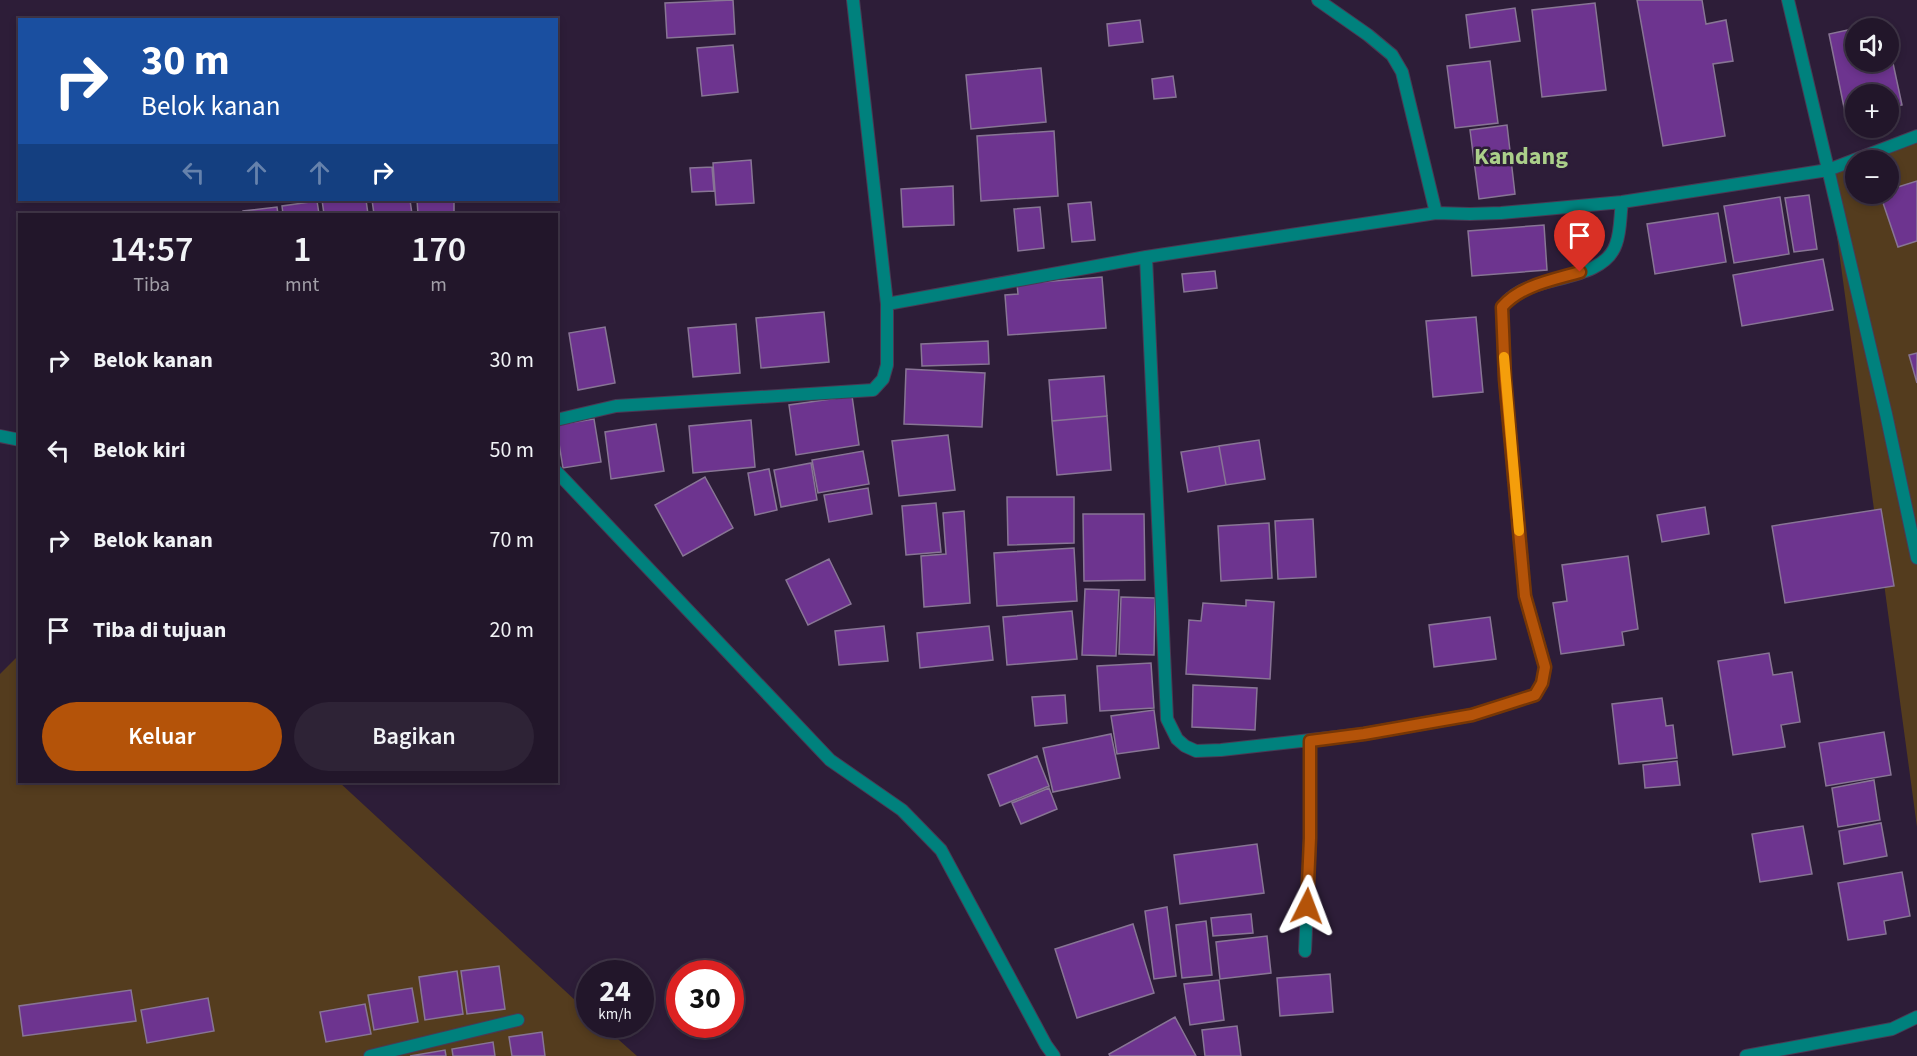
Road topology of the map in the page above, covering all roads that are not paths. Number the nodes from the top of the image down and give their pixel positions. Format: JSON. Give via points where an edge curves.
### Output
{"nodes":[{"id":1,"x":853,"y":0,"type":"edge"},
{"id":2,"x":1318,"y":0,"type":"edge"},
{"id":3,"x":1788,"y":0,"type":"edge"},
{"id":4,"x":1917,"y":136,"type":"edge"},
{"id":5,"x":1828,"y":170,"type":"junction"},
{"id":6,"x":1622,"y":202,"type":"junction"},
{"id":7,"x":1436,"y":213,"type":"junction"},
{"id":8,"x":1146,"y":257,"type":"junction"},
{"id":9,"x":887,"y":304,"type":"junction"},
{"id":10,"x":558,"y":420,"type":"edge"},
{"id":11,"x":0,"y":436,"type":"edge"},
{"id":12,"x":18,"y":440,"type":"edge"},
{"id":13,"x":558,"y":473,"type":"edge"},
{"id":14,"x":1917,"y":558,"type":"edge"},
{"id":15,"x":1310,"y":741,"type":"junction"},
{"id":16,"x":1305,"y":951,"type":"dead end"},
{"id":17,"x":1917,"y":1017,"type":"edge"},
{"id":18,"x":518,"y":1020,"type":"dead end"},
{"id":19,"x":370,"y":1056,"type":"edge"},
{"id":20,"x":1054,"y":1056,"type":"edge"},
{"id":21,"x":1746,"y":1056,"type":"edge"}],
"edges":[{"from":1,"to":9,"type":"street"},
{"from":2,"to":7,"type":"street","via":[[1384,48],[1402,72]]},
{"from":3,"to":5,"type":"street"},
{"from":4,"to":5,"type":"street"},
{"from":5,"to":6,"type":"street"},
{"from":5,"to":14,"type":"street"},
{"from":6,"to":7,"type":"street","via":[[1502,213]]},
{"from":6,"to":15,"type":"street","via":[[1617,242],[1599,266],[1524,290],[1502,307],[1525,596],[1545,667],[1542,683],[1535,695],[1472,715]]},
{"from":7,"to":8,"type":"street"},
{"from":8,"to":9,"type":"street"},
{"from":8,"to":15,"type":"street","via":[[1167,719],[1177,739],[1196,751]]},
{"from":9,"to":10,"type":"street","via":[[887,365],[883,379],[873,390],[616,405]]},
{"from":11,"to":12,"type":"street"},
{"from":13,"to":20,"type":"street","via":[[830,760],[902,810],[941,850]]},
{"from":15,"to":16,"type":"street"},
{"from":17,"to":21,"type":"street","via":[[1892,1029]]},
{"from":18,"to":19,"type":"street"}]}
